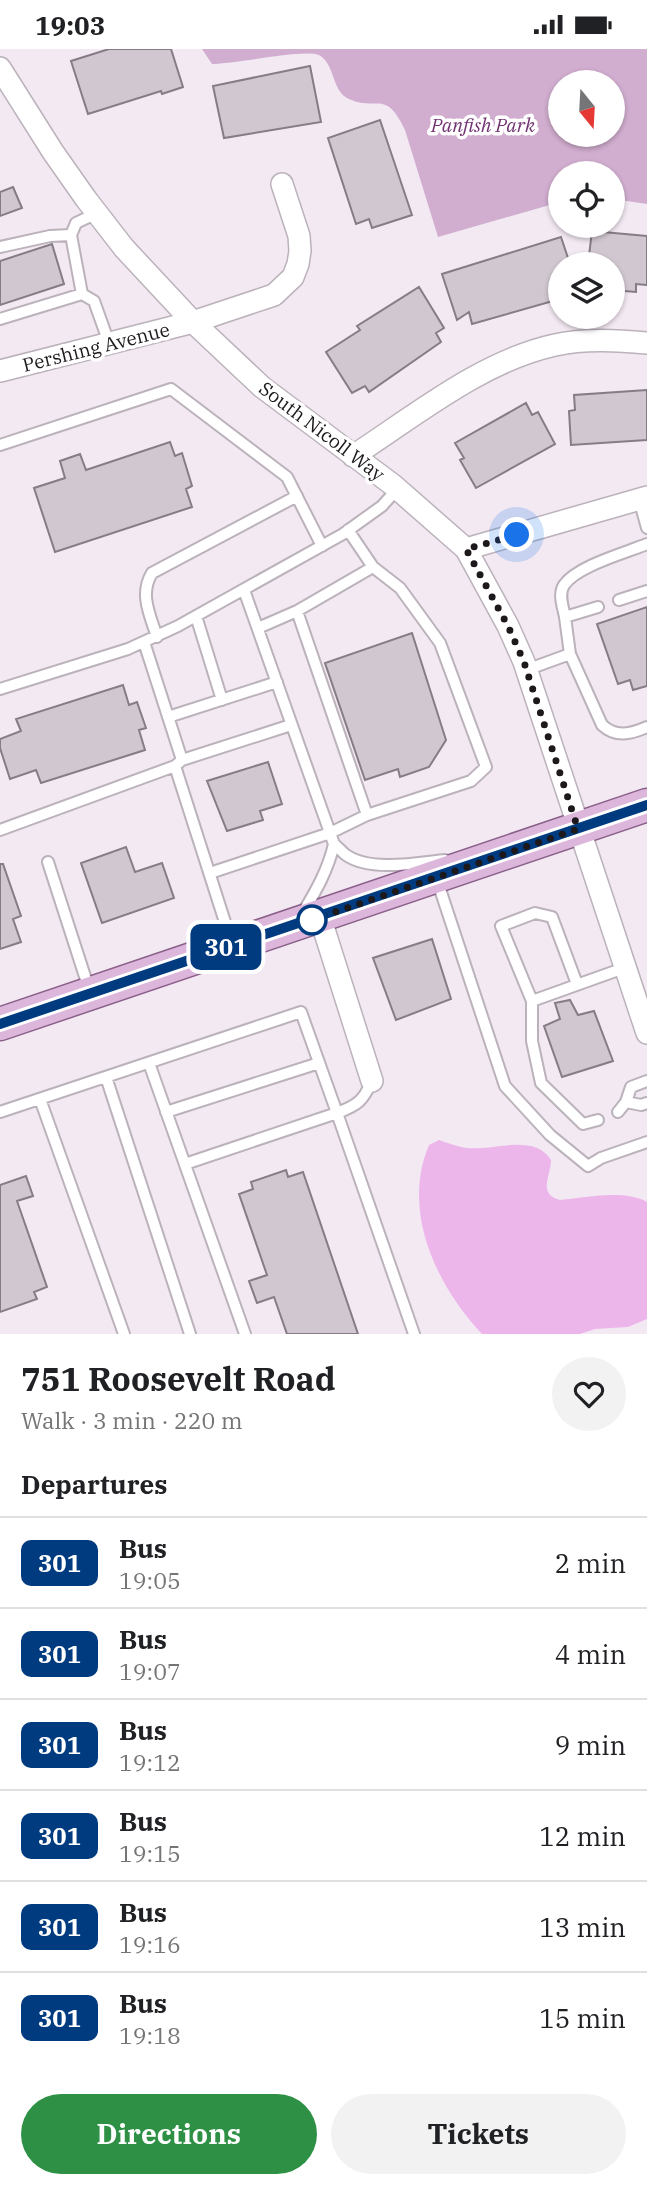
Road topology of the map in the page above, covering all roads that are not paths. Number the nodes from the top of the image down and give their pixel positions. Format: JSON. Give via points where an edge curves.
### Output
{"nodes":[{"id":1,"x":0,"y":69,"type":"edge"},
{"id":2,"x":282,"y":184,"type":"dead end"},
{"id":3,"x":97,"y":213,"type":"junction"},
{"id":4,"x":71,"y":235,"type":"junction"},
{"id":5,"x":0,"y":247,"type":"edge"},
{"id":6,"x":82,"y":294,"type":"junction"},
{"id":7,"x":0,"y":319,"type":"edge"},
{"id":8,"x":192,"y":322,"type":"junction"},
{"id":9,"x":109,"y":343,"type":"junction"},
{"id":10,"x":647,"y":343,"type":"edge"},
{"id":11,"x":0,"y":371,"type":"edge"},
{"id":12,"x":0,"y":445,"type":"edge"},
{"id":13,"x":353,"y":456,"type":"junction"},
{"id":14,"x":398,"y":488,"type":"junction"},
{"id":15,"x":297,"y":496,"type":"junction"},
{"id":16,"x":643,"y":498,"type":"edge"},
{"id":17,"x":647,"y":528,"type":"edge"},
{"id":18,"x":348,"y":530,"type":"junction"},
{"id":19,"x":647,"y":544,"type":"edge"},
{"id":20,"x":322,"y":546,"type":"junction"},
{"id":21,"x":466,"y":549,"type":"junction"},
{"id":22,"x":373,"y":567,"type":"junction"},
{"id":23,"x":244,"y":590,"type":"junction"},
{"id":24,"x":647,"y":591,"type":"edge"},
{"id":25,"x":619,"y":600,"type":"dead end"},
{"id":26,"x":598,"y":607,"type":"dead end"},
{"id":27,"x":297,"y":611,"type":"junction"},
{"id":28,"x":196,"y":616,"type":"junction"},
{"id":29,"x":565,"y":617,"type":"junction"},
{"id":30,"x":258,"y":628,"type":"junction"},
{"id":31,"x":157,"y":636,"type":"junction"},
{"id":32,"x":144,"y":642,"type":"junction"},
{"id":33,"x":570,"y":654,"type":"junction"},
{"id":34,"x":526,"y":670,"type":"junction"},
{"id":35,"x":277,"y":682,"type":"junction"},
{"id":36,"x":0,"y":689,"type":"edge"},
{"id":37,"x":222,"y":701,"type":"junction"},
{"id":38,"x":168,"y":717,"type":"junction"},
{"id":39,"x":291,"y":725,"type":"junction"},
{"id":40,"x":647,"y":727,"type":"edge"},
{"id":41,"x":179,"y":763,"type":"junction"},
{"id":42,"x":647,"y":805,"type":"edge"},
{"id":43,"x":367,"y":815,"type":"junction"},
{"id":44,"x":578,"y":829,"type":"junction"},
{"id":45,"x":0,"y":830,"type":"edge"},
{"id":46,"x":332,"y":838,"type":"junction"},
{"id":47,"x":507,"y":853,"type":"junction"},
{"id":48,"x":48,"y":862,"type":"dead end"},
{"id":49,"x":210,"y":873,"type":"junction"},
{"id":50,"x":436,"y":877,"type":"junction"},
{"id":51,"x":308,"y":921,"type":"junction"},
{"id":52,"x":233,"y":945,"type":"junction"},
{"id":53,"x":624,"y":968,"type":"junction"},
{"id":54,"x":577,"y":984,"type":"junction"},
{"id":55,"x":90,"y":994,"type":"junction"},
{"id":56,"x":532,"y":1001,"type":"junction"},
{"id":57,"x":0,"y":1024,"type":"edge"},
{"id":58,"x":647,"y":1033,"type":"edge"},
{"id":59,"x":149,"y":1063,"type":"junction"},
{"id":60,"x":319,"y":1063,"type":"junction"},
{"id":61,"x":106,"y":1077,"type":"junction"},
{"id":62,"x":372,"y":1081,"type":"joint"},
{"id":63,"x":647,"y":1081,"type":"edge"},
{"id":64,"x":40,"y":1099,"type":"junction"},
{"id":65,"x":626,"y":1102,"type":"junction"},
{"id":66,"x":647,"y":1103,"type":"edge"},
{"id":67,"x":0,"y":1112,"type":"edge"},
{"id":68,"x":166,"y":1112,"type":"junction"},
{"id":69,"x":618,"y":1112,"type":"dead end"},
{"id":70,"x":337,"y":1113,"type":"junction"},
{"id":71,"x":598,"y":1120,"type":"dead end"},
{"id":72,"x":647,"y":1142,"type":"edge"},
{"id":73,"x":185,"y":1164,"type":"junction"},
{"id":74,"x":121,"y":1333,"type":"edge"},
{"id":75,"x":190,"y":1334,"type":"edge"},
{"id":76,"x":246,"y":1334,"type":"edge"},
{"id":77,"x":414,"y":1334,"type":"edge"}],
"edges":[{"from":1,"to":3,"type":"street","name":"South Nicoll Way"},
{"from":2,"to":8,"type":"street","name":"Pershing Avenue","via":[[299,236],[293,277],[274,295]]},
{"from":3,"to":4,"type":"lane","via":[[76,223]]},
{"from":3,"to":8,"type":"street","name":"South Nicoll Way"},
{"from":4,"to":5,"type":"lane"},
{"from":4,"to":6,"type":"lane"},
{"from":6,"to":7,"type":"lane"},
{"from":6,"to":9,"type":"lane","via":[[94,302]]},
{"from":8,"to":9,"type":"street","name":"Pershing Avenue"},
{"from":8,"to":13,"type":"street","name":"South Nicoll Way","via":[[262,387]]},
{"from":9,"to":11,"type":"street","name":"Pershing Avenue"},
{"from":10,"to":13,"type":"street","via":[[576,342],[506,360]]},
{"from":12,"to":15,"type":"lane","via":[[171,389],[286,477]]},
{"from":13,"to":14,"type":"street","name":"South Nicoll Way"},
{"from":14,"to":18,"type":"lane"},
{"from":14,"to":21,"type":"street","name":"South Nicoll Way"},
{"from":15,"to":20,"type":"lane"},
{"from":15,"to":31,"type":"lane","via":[[152,573],[144,594]]},
{"from":16,"to":17,"type":"lane"},
{"from":16,"to":21,"type":"street"},
{"from":18,"to":20,"type":"lane"},
{"from":18,"to":22,"type":"lane"},
{"from":19,"to":29,"type":"lane","via":[[573,577],[563,586]]},
{"from":20,"to":23,"type":"lane"},
{"from":21,"to":34,"type":"street","name":"South Nicoll Way"},
{"from":22,"to":27,"type":"lane"},
{"from":22,"to":43,"type":"lane","via":[[400,588],[440,643],[486,767],[471,781]]},
{"from":23,"to":28,"type":"lane"},
{"from":23,"to":30,"type":"lane"},
{"from":24,"to":25,"type":"lane"},
{"from":26,"to":29,"type":"lane"},
{"from":27,"to":30,"type":"lane"},
{"from":27,"to":43,"type":"lane"},
{"from":28,"to":31,"type":"lane"},
{"from":28,"to":37,"type":"lane"},
{"from":29,"to":33,"type":"lane"},
{"from":30,"to":35,"type":"lane"},
{"from":31,"to":32,"type":"lane"},
{"from":32,"to":36,"type":"lane"},
{"from":32,"to":38,"type":"lane"},
{"from":33,"to":34,"type":"lane"},
{"from":33,"to":40,"type":"lane","via":[[602,725],[621,734]]},
{"from":34,"to":44,"type":"street","name":"South Nicoll Way"},
{"from":35,"to":37,"type":"lane"},
{"from":35,"to":39,"type":"lane"},
{"from":37,"to":38,"type":"lane"},
{"from":38,"to":41,"type":"lane"},
{"from":39,"to":41,"type":"lane"},
{"from":39,"to":46,"type":"lane"},
{"from":41,"to":45,"type":"lane"},
{"from":41,"to":49,"type":"lane"},
{"from":42,"to":44,"type":"main road"},
{"from":43,"to":46,"type":"lane"},
{"from":44,"to":47,"type":"main road"},
{"from":44,"to":53,"type":"street","name":"South Nicoll Way"},
{"from":46,"to":47,"type":"lane","via":[[347,856],[374,864]]},
{"from":46,"to":49,"type":"lane"},
{"from":46,"to":51,"type":"lane","via":[[330,862]]},
{"from":47,"to":50,"type":"main road"},
{"from":48,"to":55,"type":"lane"},
{"from":49,"to":52,"type":"lane"},
{"from":50,"to":51,"type":"main road"},
{"from":50,"to":72,"type":"lane","via":[[505,1086],[588,1166]]},
{"from":51,"to":52,"type":"main road"},
{"from":51,"to":62,"type":"street"},
{"from":52,"to":55,"type":"main road"},
{"from":53,"to":54,"type":"lane"},
{"from":53,"to":58,"type":"street","name":"South Nicoll Way"},
{"from":54,"to":56,"type":"lane"},
{"from":54,"to":56,"type":"lane","via":[[552,917],[535,913],[501,926]]},
{"from":55,"to":57,"type":"main road"},
{"from":56,"to":71,"type":"lane","via":[[532,1041],[541,1083],[583,1124]]},
{"from":59,"to":60,"type":"lane","via":[[301,1012]]},
{"from":59,"to":61,"type":"lane"},
{"from":59,"to":68,"type":"lane"},
{"from":60,"to":68,"type":"lane"},
{"from":60,"to":70,"type":"lane"},
{"from":61,"to":64,"type":"lane"},
{"from":61,"to":75,"type":"lane"},
{"from":62,"to":70,"type":"lane","via":[[365,1098]]},
{"from":63,"to":65,"type":"lane","via":[[631,1087]]},
{"from":64,"to":67,"type":"lane"},
{"from":64,"to":74,"type":"lane"},
{"from":65,"to":66,"type":"lane"},
{"from":65,"to":69,"type":"lane"},
{"from":68,"to":73,"type":"lane"},
{"from":70,"to":73,"type":"lane"},
{"from":70,"to":77,"type":"lane"},
{"from":73,"to":76,"type":"lane"}]}
